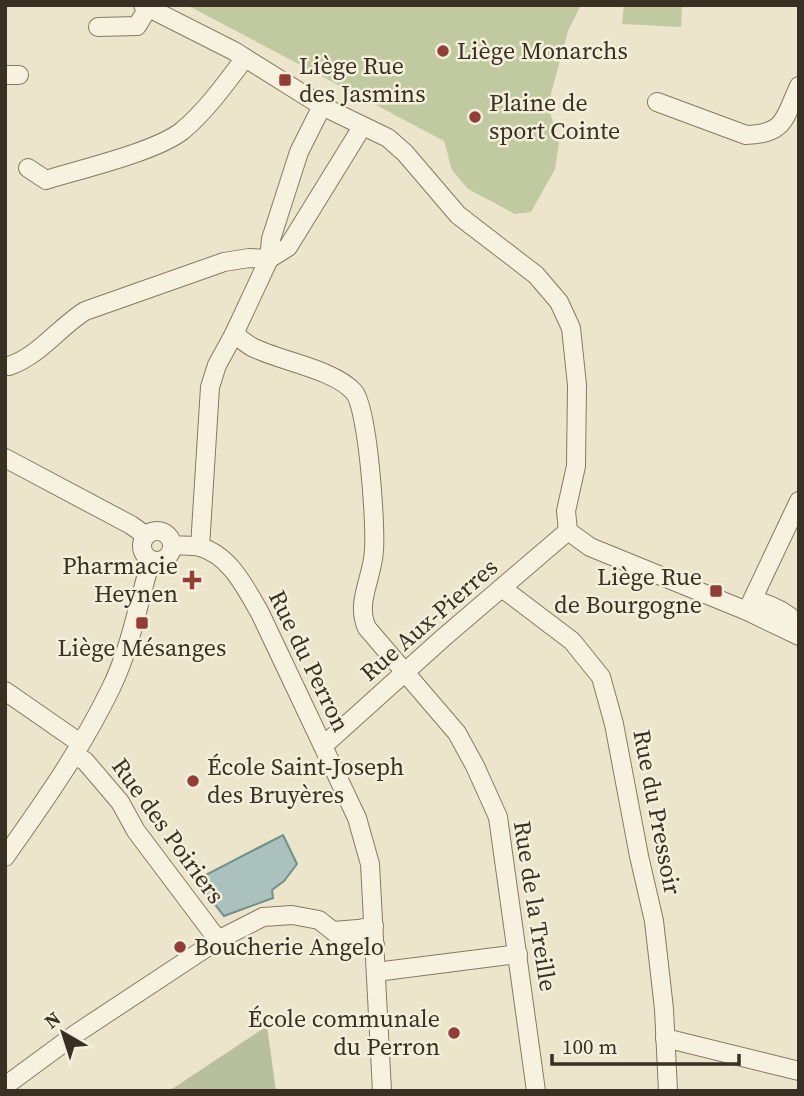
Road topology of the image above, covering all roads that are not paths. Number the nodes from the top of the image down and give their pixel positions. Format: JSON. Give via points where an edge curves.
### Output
{"nodes":[{"id":1,"x":145,"y":7,"type":"edge"},
{"id":2,"x":98,"y":27,"type":"dead end"},
{"id":3,"x":246,"y":58,"type":"junction"},
{"id":4,"x":799,"y":86,"type":"edge"},
{"id":5,"x":657,"y":102,"type":"dead end"},
{"id":6,"x":322,"y":106,"type":"junction"},
{"id":7,"x":362,"y":127,"type":"junction"},
{"id":8,"x":29,"y":169,"type":"dead end"},
{"id":9,"x":269,"y":259,"type":"junction"},
{"id":10,"x":234,"y":334,"type":"junction"},
{"id":11,"x":9,"y":366,"type":"dead end"},
{"id":12,"x":5,"y":458,"type":"edge"},
{"id":13,"x":799,"y":501,"type":"edge"},
{"id":14,"x":568,"y":531,"type":"junction"},
{"id":15,"x":145,"y":535,"type":"junction"},
{"id":16,"x":172,"y":545,"type":"junction"},
{"id":17,"x":200,"y":547,"type":"junction"},
{"id":18,"x":151,"y":560,"type":"junction"},
{"id":19,"x":502,"y":588,"type":"junction"},
{"id":20,"x":750,"y":605,"type":"junction"},
{"id":21,"x":799,"y":625,"type":"edge"},
{"id":22,"x":799,"y":636,"type":"edge"},
{"id":23,"x":406,"y":672,"type":"junction"},
{"id":24,"x":5,"y":691,"type":"edge"},
{"id":25,"x":323,"y":746,"type":"junction"},
{"id":26,"x":77,"y":749,"type":"junction"},
{"id":27,"x":5,"y":857,"type":"edge"},
{"id":28,"x":374,"y":926,"type":"junction"},
{"id":29,"x":332,"y":931,"type":"junction"},
{"id":30,"x":218,"y":940,"type":"junction"},
{"id":31,"x":375,"y":945,"type":"junction"},
{"id":32,"x":518,"y":954,"type":"junction"},
{"id":33,"x":376,"y":972,"type":"junction"},
{"id":34,"x":665,"y":1038,"type":"junction"},
{"id":35,"x":799,"y":1071,"type":"edge"},
{"id":36,"x":5,"y":1086,"type":"edge"},
{"id":37,"x":382,"y":1091,"type":"edge"},
{"id":38,"x":536,"y":1091,"type":"edge"},
{"id":39,"x":668,"y":1091,"type":"edge"}],
"edges":[{"from":1,"to":2,"type":"street","via":[[136,26]]},
{"from":1,"to":3,"type":"street"},
{"from":3,"to":6,"type":"street"},
{"from":3,"to":8,"type":"street","via":[[182,131],[160,144],[46,180]]},
{"from":4,"to":5,"type":"street","via":[[783,123],[761,134],[746,135]]},
{"from":6,"to":7,"type":"street"},
{"from":6,"to":9,"type":"street","via":[[299,152]]},
{"from":7,"to":9,"type":"street","via":[[288,247]]},
{"from":7,"to":14,"type":"street","via":[[388,138],[405,153],[458,215],[536,275],[559,302],[571,327],[577,385],[576,466],[566,511]]},
{"from":9,"to":10,"type":"street"},
{"from":9,"to":11,"type":"street","via":[[225,262],[85,312],[24,361]]},
{"from":10,"to":17,"type":"street","via":[[210,387]]},
{"from":10,"to":23,"type":"street","name":"Rue de la Treille","via":[[250,346],[339,380],[355,393],[367,454],[374,551],[361,616]]},
{"from":12,"to":15,"type":"street"},
{"from":13,"to":20,"type":"street"},
{"from":14,"to":19,"type":"street","name":"Rue Aux-Pierres"},
{"from":14,"to":20,"type":"street","via":[[590,547]]},
{"from":15,"to":16,"type":"street","via":[[162,531]]},
{"from":15,"to":18,"type":"street","via":[[142,549]]},
{"from":16,"to":17,"type":"street"},
{"from":16,"to":18,"type":"street","via":[[163,560]]},
{"from":17,"to":25,"type":"street","name":"Rue du Perron","via":[[227,564],[254,602]]},
{"from":18,"to":26,"type":"street","via":[[131,637],[111,688]]},
{"from":19,"to":23,"type":"street","name":"Rue Aux-Pierres"},
{"from":19,"to":34,"type":"street","name":"Rue du Pressoir","via":[[572,641],[601,677],[654,921]]},
{"from":20,"to":21,"type":"street","via":[[764,602]]},
{"from":20,"to":22,"type":"street"},
{"from":23,"to":25,"type":"street","name":"Rue Aux-Pierres"},
{"from":23,"to":32,"type":"street","name":"Rue de la Treille","via":[[457,733],[498,817]]},
{"from":24,"to":26,"type":"street","name":"Rue des Poiriers"},
{"from":25,"to":28,"type":"street","name":"Rue du Perron","via":[[364,839]]},
{"from":26,"to":27,"type":"street"},
{"from":26,"to":30,"type":"street","name":"Rue des Poiriers"},
{"from":28,"to":29,"type":"street"},
{"from":28,"to":31,"type":"street","name":"Rue du Perron"},
{"from":29,"to":30,"type":"street","via":[[319,920],[305,917],[263,917]]},
{"from":29,"to":31,"type":"street","via":[[348,943]]},
{"from":30,"to":36,"type":"street"},
{"from":31,"to":33,"type":"street","name":"Rue du Perron"},
{"from":32,"to":33,"type":"street"},
{"from":32,"to":38,"type":"street","name":"Rue de la Treille"},
{"from":33,"to":37,"type":"street","name":"Rue du Perron"},
{"from":34,"to":35,"type":"street"},
{"from":34,"to":39,"type":"street","name":"Rue du Pressoir"}]}
